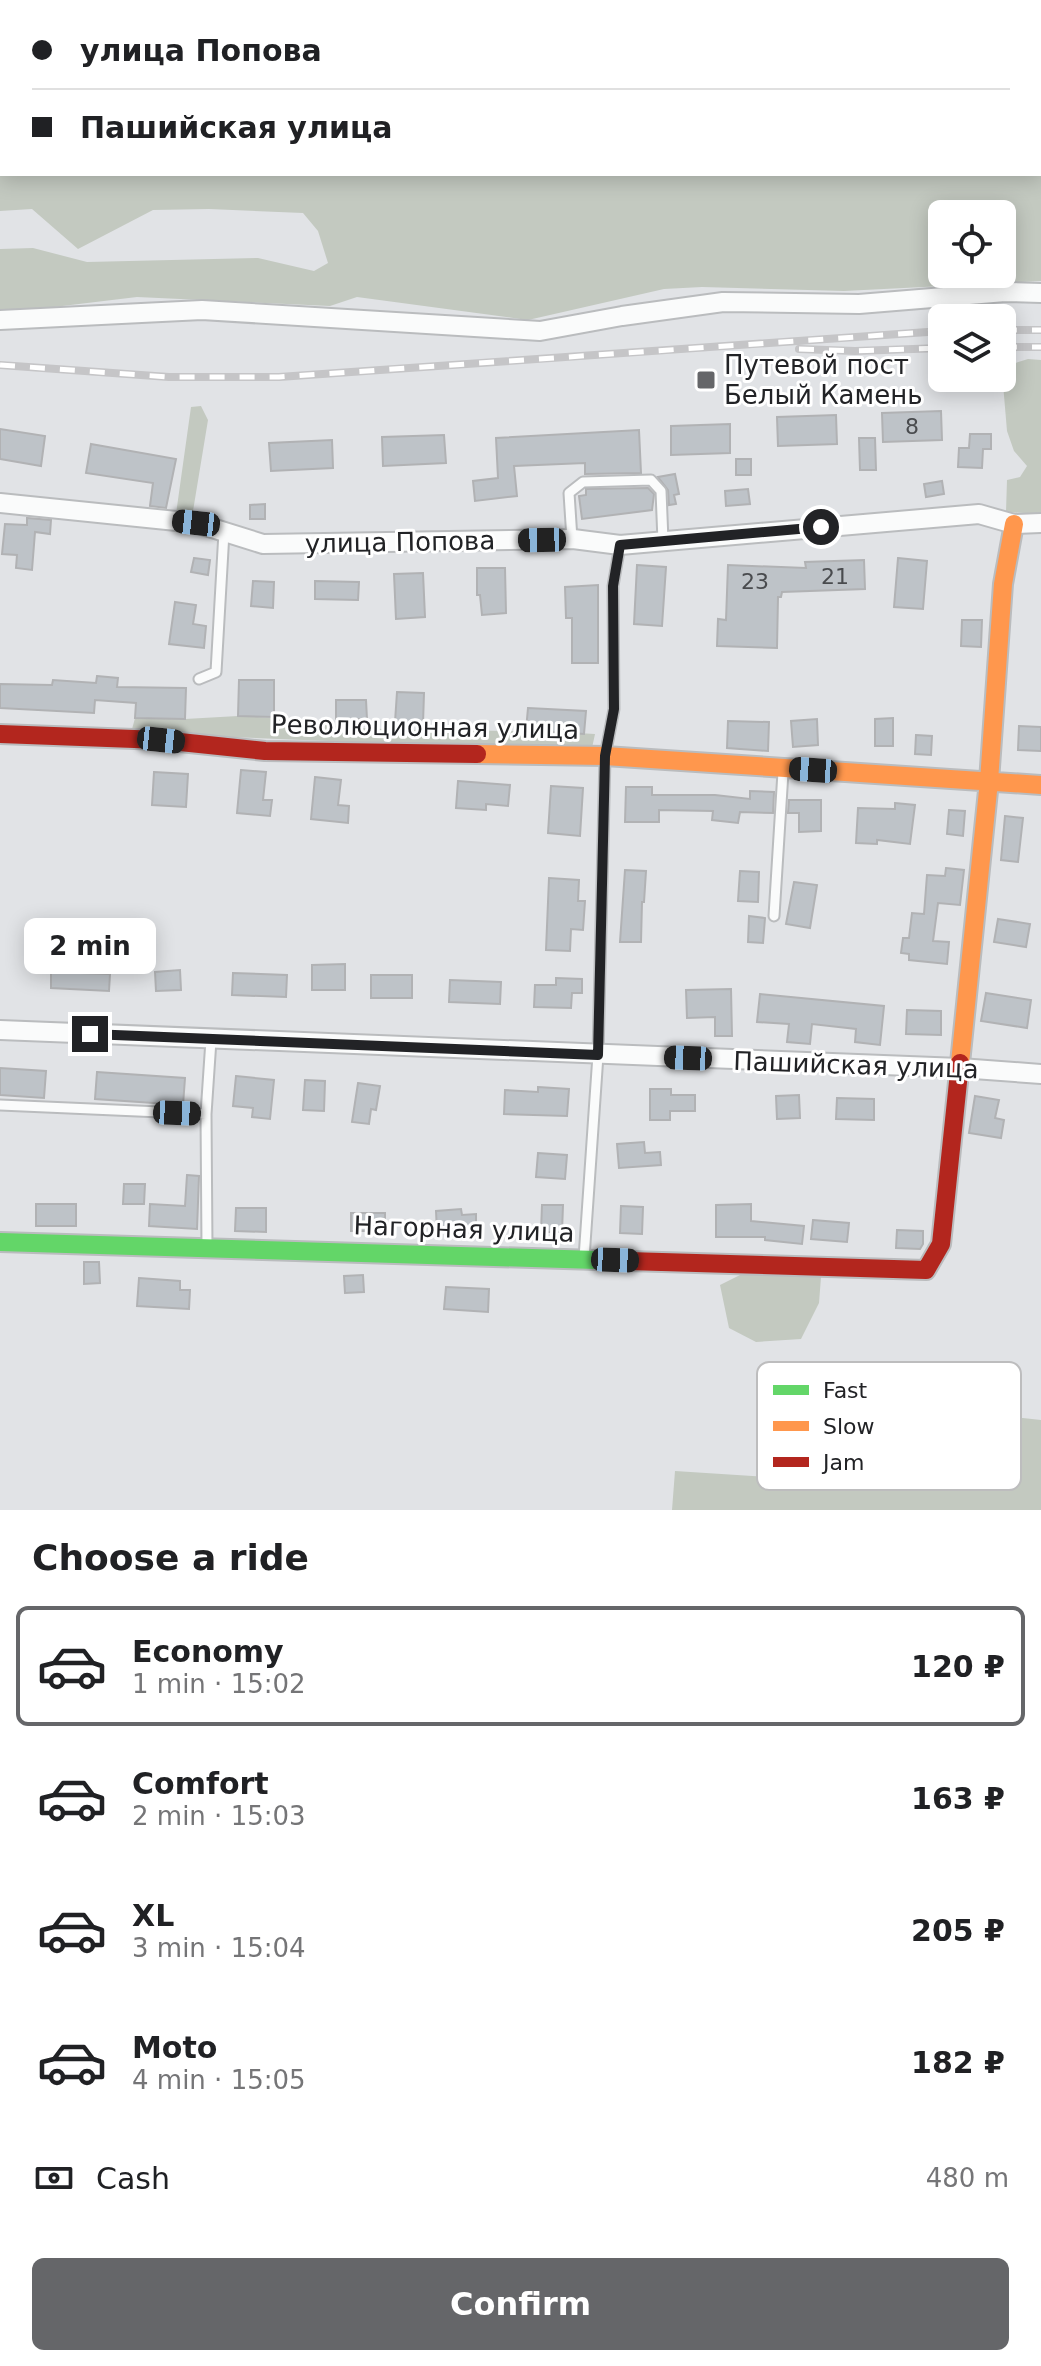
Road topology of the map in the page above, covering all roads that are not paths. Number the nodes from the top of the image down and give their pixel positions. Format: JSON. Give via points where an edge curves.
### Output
{"nodes":[{"id":1,"x":1041,"y":293,"type":"edge"},
{"id":2,"x":0,"y":320,"type":"edge"},
{"id":3,"x":0,"y":503,"type":"edge"},
{"id":4,"x":1041,"y":523,"type":"edge"},
{"id":5,"x":1014,"y":524,"type":"junction"},
{"id":6,"x":224,"y":532,"type":"junction"},
{"id":7,"x":573,"y":539,"type":"junction"},
{"id":8,"x":663,"y":541,"type":"junction"},
{"id":9,"x":620,"y":545,"type":"junction"},
{"id":10,"x":199,"y":679,"type":"dead end"},
{"id":11,"x":0,"y":734,"type":"edge"},
{"id":12,"x":605,"y":756,"type":"junction"},
{"id":13,"x":783,"y":768,"type":"junction"},
{"id":14,"x":989,"y":781,"type":"junction"},
{"id":15,"x":1041,"y":785,"type":"edge"},
{"id":16,"x":774,"y":916,"type":"dead end"},
{"id":17,"x":0,"y":1030,"type":"edge"},
{"id":18,"x":211,"y":1040,"type":"junction"},
{"id":19,"x":598,"y":1055,"type":"junction"},
{"id":20,"x":960,"y":1068,"type":"junction"},
{"id":21,"x":1041,"y":1074,"type":"edge"},
{"id":22,"x":0,"y":1105,"type":"edge"},
{"id":23,"x":206,"y":1114,"type":"junction"},
{"id":24,"x":0,"y":1242,"type":"edge"},
{"id":25,"x":207,"y":1247,"type":"junction"},
{"id":26,"x":584,"y":1258,"type":"junction"}],
"edges":[{"from":1,"to":2,"type":"street","via":[[859,304],[723,302],[540,331],[202,310]]},
{"from":3,"to":6,"type":"street","name":"улица Попова","via":[[196,523]]},
{"from":4,"to":5,"type":"street","name":"улица Попова"},
{"from":5,"to":8,"type":"street","name":"улица Попова","via":[[979,514]]},
{"from":5,"to":14,"type":"street","via":[[1003,584]]},
{"from":6,"to":7,"type":"street","name":"улица Попова","via":[[263,544]]},
{"from":6,"to":10,"type":"lane","via":[[216,672]]},
{"from":7,"to":8,"type":"lane","via":[[569,493],[583,482],[651,480],[661,491]]},
{"from":7,"to":9,"type":"street","name":"улица Попова"},
{"from":8,"to":9,"type":"street","name":"улица Попова"},
{"from":9,"to":12,"type":"lane","via":[[613,586],[614,709]]},
{"from":11,"to":12,"type":"street","name":"Революционная улица","via":[[161,740],[265,751]]},
{"from":12,"to":13,"type":"street","name":"Революционная улица"},
{"from":12,"to":19,"type":"lane"},
{"from":13,"to":14,"type":"street","name":"Революционная улица"},
{"from":13,"to":16,"type":"lane"},
{"from":14,"to":15,"type":"street","name":"Революционная улица"},
{"from":14,"to":20,"type":"street"},
{"from":17,"to":18,"type":"street","name":"Пашийская улица"},
{"from":18,"to":19,"type":"street","name":"Пашийская улица"},
{"from":18,"to":23,"type":"lane"},
{"from":19,"to":20,"type":"street","name":"Пашийская улица"},
{"from":19,"to":26,"type":"lane"},
{"from":20,"to":21,"type":"street","name":"Пашийская улица"},
{"from":20,"to":26,"type":"street","name":"Нагорная улица","via":[[941,1244],[926,1270]]},
{"from":22,"to":23,"type":"lane"},
{"from":23,"to":25,"type":"lane"},
{"from":24,"to":25,"type":"street","name":"Нагорная улица"},
{"from":25,"to":26,"type":"street","name":"Нагорная улица"}]}
